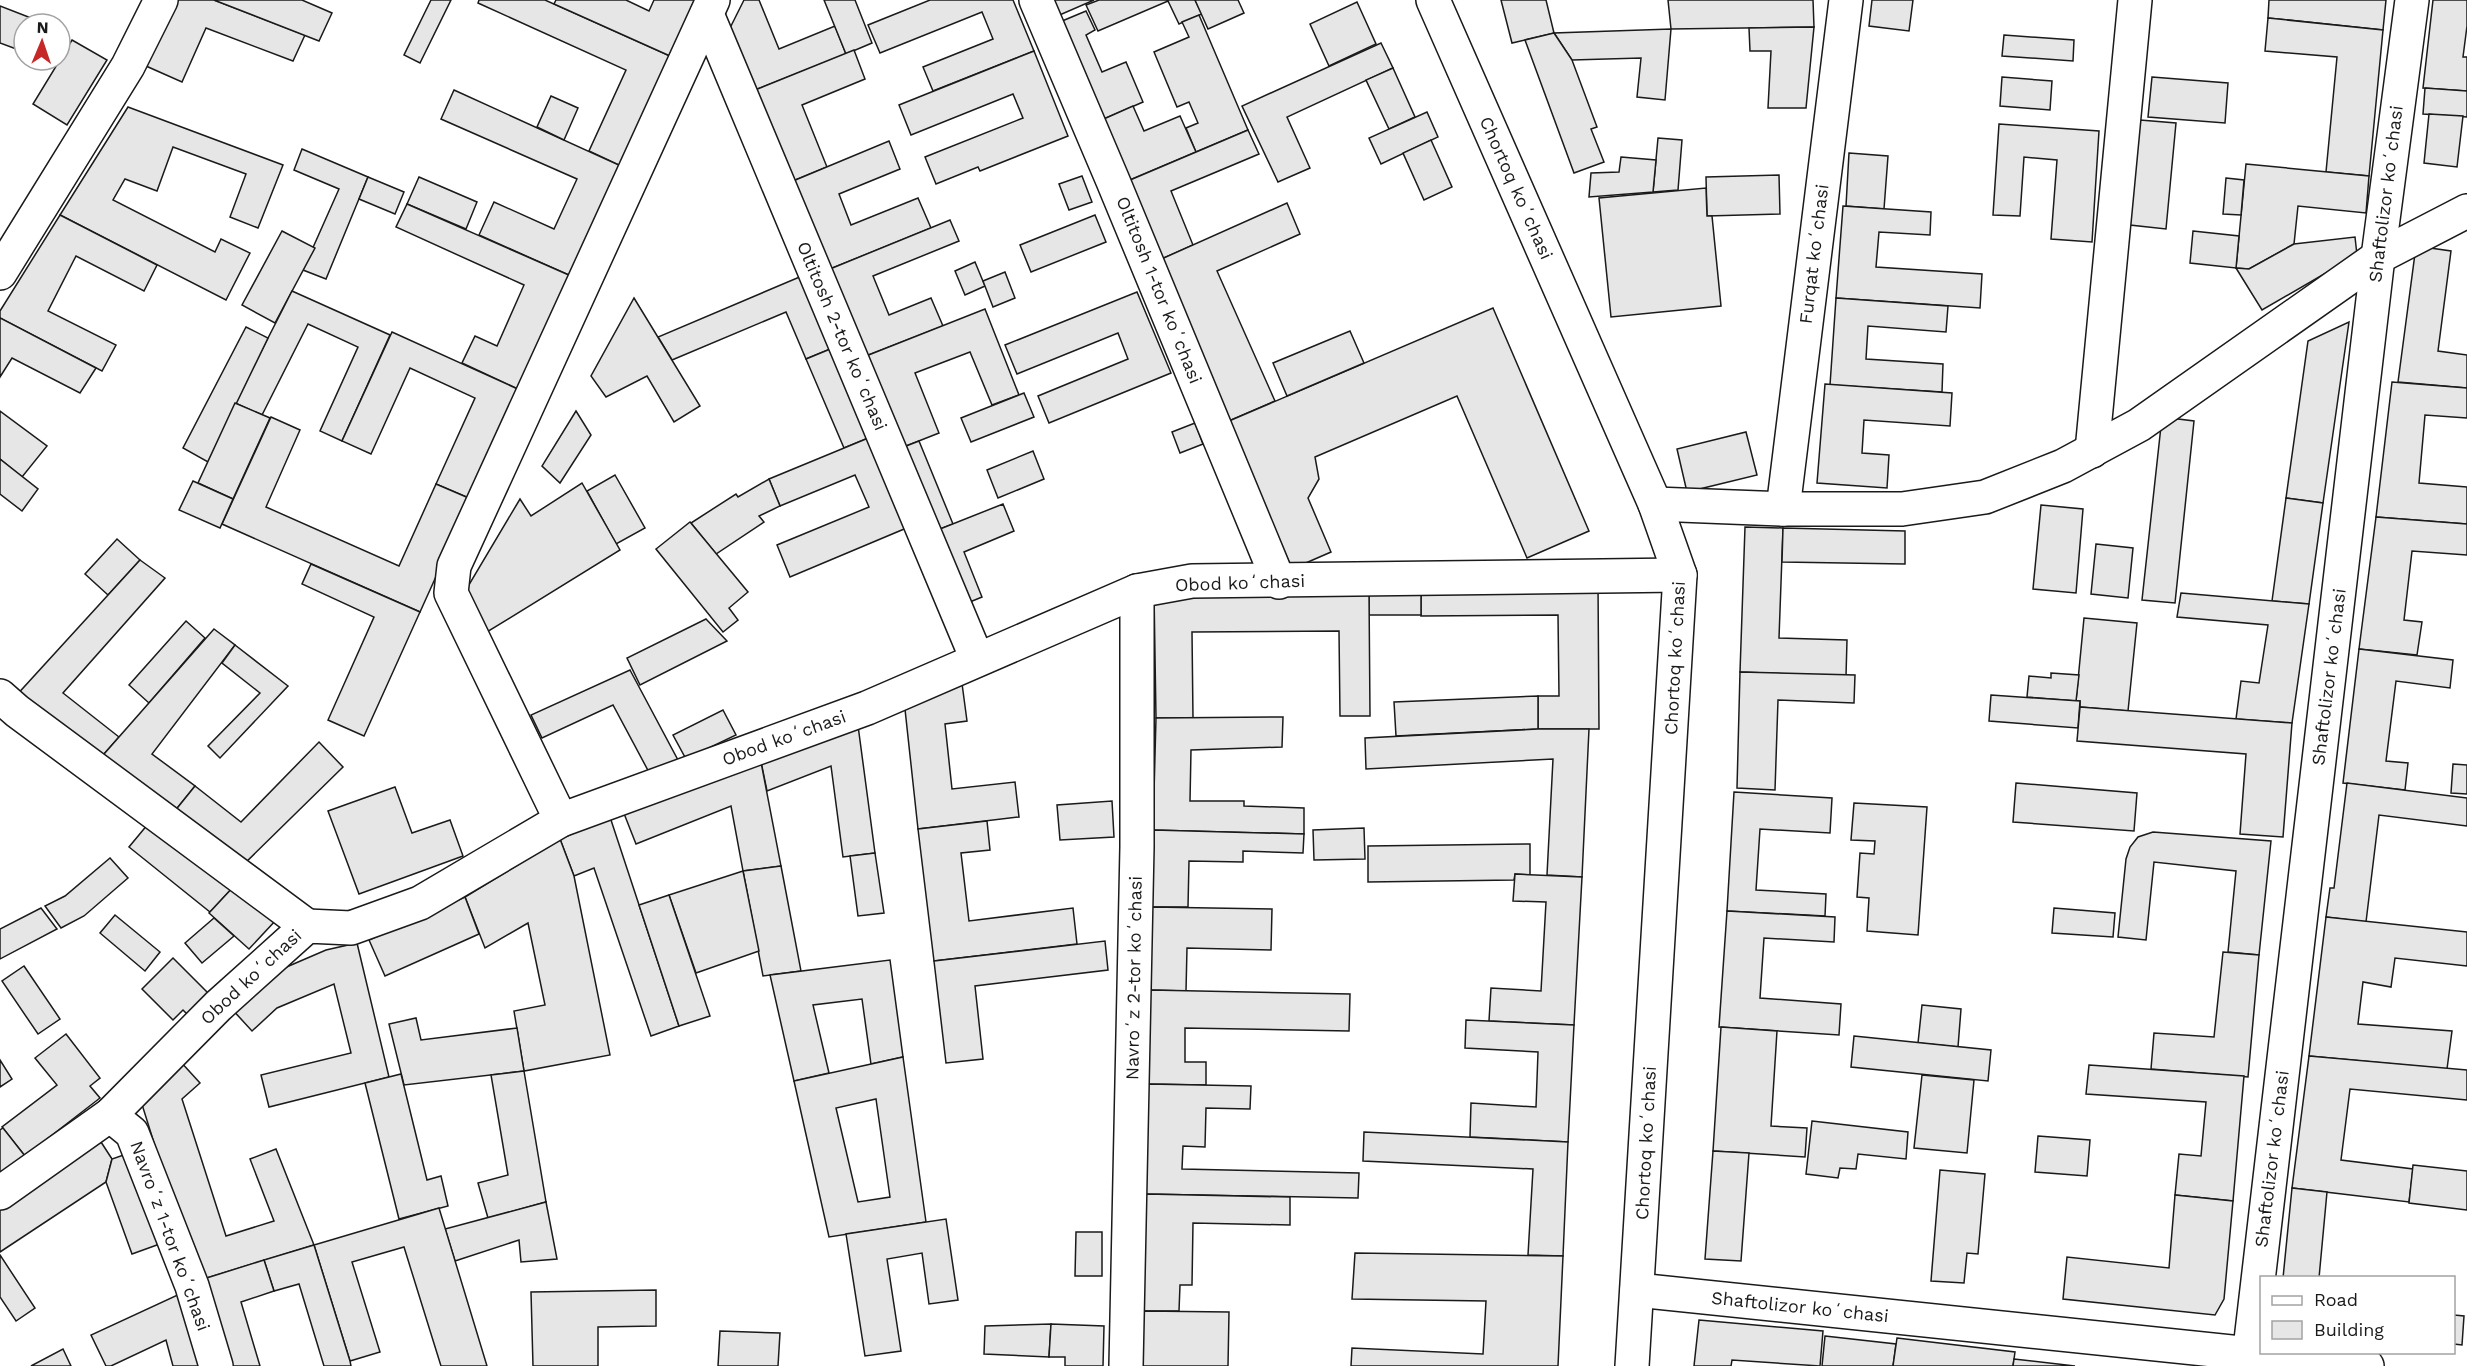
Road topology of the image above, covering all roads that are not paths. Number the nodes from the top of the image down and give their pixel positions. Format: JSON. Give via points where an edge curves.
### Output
{"nodes":[{"id":1,"x":161,"y":0,"type":"edge"},
{"id":2,"x":1036,"y":0,"type":"edge"},
{"id":3,"x":1433,"y":0,"type":"edge"},
{"id":4,"x":1846,"y":0,"type":"edge"},
{"id":5,"x":2135,"y":0,"type":"edge"},
{"id":6,"x":2412,"y":0,"type":"edge"},
{"id":7,"x":710,"y":7,"type":"edge"},
{"id":8,"x":2467,"y":211,"type":"edge"},
{"id":9,"x":2378,"y":257,"type":"junction"},
{"id":10,"x":0,"y":273,"type":"edge"},
{"id":11,"x":2092,"y":450,"type":"junction"},
{"id":12,"x":1655,"y":504,"type":"junction"},
{"id":13,"x":1783,"y":509,"type":"junction"},
{"id":14,"x":1680,"y":575,"type":"junction"},
{"id":15,"x":1279,"y":582,"type":"junction"},
{"id":16,"x":1137,"y":591,"type":"junction"},
{"id":17,"x":977,"y":659,"type":"junction"},
{"id":18,"x":0,"y":696,"type":"edge"},
{"id":19,"x":561,"y":820,"type":"junction"},
{"id":20,"x":307,"y":926,"type":"junction"},
{"id":21,"x":110,"y":1115,"type":"junction"},
{"id":22,"x":0,"y":1193,"type":"edge"},
{"id":23,"x":1637,"y":1290,"type":"junction"},
{"id":24,"x":2249,"y":1360,"type":"edge"},
{"id":25,"x":216,"y":1366,"type":"edge"},
{"id":26,"x":1126,"y":1366,"type":"edge"},
{"id":27,"x":1632,"y":1366,"type":"edge"},
{"id":28,"x":2367,"y":1366,"type":"edge"}],
"edges":[{"from":1,"to":10,"type":"street","via":[[128,66]]},
{"from":2,"to":15,"type":"street","name":"Oltitosh 1-tor koʻchasi"},
{"from":3,"to":12,"type":"street","name":"Chortoq koʻchasi"},
{"from":4,"to":13,"type":"street","name":"Furqat koʻchasi"},
{"from":5,"to":11,"type":"street"},
{"from":6,"to":9,"type":"street","name":"Shaftolizor koʻchasi"},
{"from":7,"to":17,"type":"street","name":"Oltitosh 2-tor koʻchasi"},
{"from":7,"to":19,"type":"street","via":[[454,566],[451,593]]},
{"from":8,"to":9,"type":"street"},
{"from":9,"to":11,"type":"street","via":[[2139,425]]},
{"from":9,"to":24,"type":"street","name":"Shaftolizor koʻchasi"},
{"from":11,"to":13,"type":"street","via":[[1985,497],[1902,509]]},
{"from":12,"to":13,"type":"street"},
{"from":12,"to":14,"type":"street","name":"Chortoq koʻchasi"},
{"from":14,"to":15,"type":"street","name":"Obod koʻchasi"},
{"from":14,"to":23,"type":"street","name":"Chortoq koʻchasi"},
{"from":15,"to":16,"type":"street","name":"Obod koʻchasi","via":[[1192,581]]},
{"from":16,"to":17,"type":"street","name":"Obod koʻchasi"},
{"from":16,"to":26,"type":"street","name":"Navroʻz 2-tor koʻchasi","via":[[1137,848]]},
{"from":17,"to":19,"type":"street","name":"Obod koʻchasi","via":[[867,708]]},
{"from":18,"to":20,"type":"street"},
{"from":19,"to":20,"type":"street","name":"Obod koʻchasi","via":[[420,903],[351,928]]},
{"from":20,"to":21,"type":"street","name":"Obod koʻchasi","via":[[218,1006]]},
{"from":21,"to":22,"type":"street","name":"Obod koʻchasi"},
{"from":21,"to":25,"type":"street","name":"Navroʻz 1-tor koʻchasi","via":[[132,1133],[192,1286]]},
{"from":23,"to":24,"type":"street","name":"Shaftolizor koʻchasi"},
{"from":23,"to":27,"type":"street","name":"Chortoq koʻchasi"},
{"from":24,"to":28,"type":"street","name":"Shaftolizor koʻchasi"}]}
